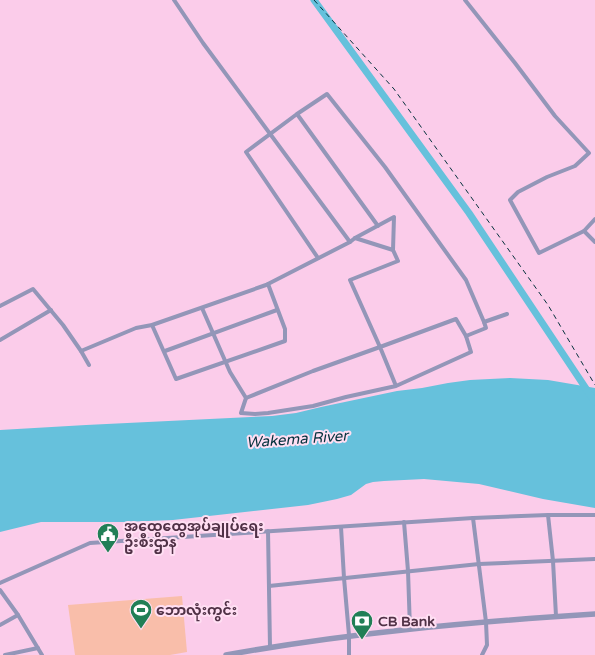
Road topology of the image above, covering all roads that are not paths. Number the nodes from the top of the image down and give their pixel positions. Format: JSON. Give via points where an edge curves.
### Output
{"nodes":[{"id":1,"x":174,"y":0,"type":"edge"},
{"id":2,"x":465,"y":0,"type":"edge"},
{"id":3,"x":297,"y":114,"type":"junction"},
{"id":4,"x":271,"y":134,"type":"junction"},
{"id":5,"x":595,"y":219,"type":"edge"},
{"id":6,"x":378,"y":226,"type":"junction"},
{"id":7,"x":584,"y":231,"type":"junction"},
{"id":8,"x":355,"y":238,"type":"junction"},
{"id":9,"x":350,"y":242,"type":"junction"},
{"id":10,"x":595,"y":242,"type":"edge"},
{"id":11,"x":393,"y":250,"type":"junction"},
{"id":12,"x":318,"y":258,"type":"junction"},
{"id":13,"x":268,"y":284,"type":"junction"},
{"id":14,"x":0,"y":306,"type":"edge"},
{"id":15,"x":202,"y":308,"type":"junction"},
{"id":16,"x":51,"y":310,"type":"junction"},
{"id":17,"x":278,"y":310,"type":"junction"},
{"id":18,"x":507,"y":314,"type":"dead end"},
{"id":19,"x":484,"y":322,"type":"junction"},
{"id":20,"x":152,"y":325,"type":"junction"},
{"id":21,"x":213,"y":334,"type":"junction"},
{"id":22,"x":466,"y":336,"type":"junction"},
{"id":23,"x":0,"y":340,"type":"edge"},
{"id":24,"x":380,"y":347,"type":"junction"},
{"id":25,"x":81,"y":351,"type":"junction"},
{"id":26,"x":165,"y":351,"type":"junction"},
{"id":27,"x":225,"y":362,"type":"junction"},
{"id":28,"x":89,"y":365,"type":"dead end"},
{"id":29,"x":396,"y":386,"type":"junction"},
{"id":30,"x":246,"y":398,"type":"junction"},
{"id":31,"x":548,"y":515,"type":"junction"},
{"id":32,"x":595,"y":515,"type":"edge"},
{"id":33,"x":473,"y":518,"type":"junction"},
{"id":34,"x":404,"y":522,"type":"junction"},
{"id":35,"x":341,"y":527,"type":"junction"},
{"id":36,"x":268,"y":531,"type":"junction"},
{"id":37,"x":595,"y":560,"type":"edge"},
{"id":38,"x":553,"y":561,"type":"junction"},
{"id":39,"x":479,"y":564,"type":"junction"},
{"id":40,"x":408,"y":571,"type":"junction"},
{"id":41,"x":344,"y":578,"type":"junction"},
{"id":42,"x":0,"y":583,"type":"edge"},
{"id":43,"x":268,"y":586,"type":"junction"},
{"id":44,"x":0,"y":590,"type":"edge"},
{"id":45,"x":595,"y":614,"type":"edge"},
{"id":46,"x":18,"y":615,"type":"junction"},
{"id":47,"x":556,"y":616,"type":"junction"},
{"id":48,"x":486,"y":622,"type":"junction"},
{"id":49,"x":0,"y":625,"type":"edge"},
{"id":50,"x":410,"y":629,"type":"junction"},
{"id":51,"x":349,"y":635,"type":"junction"},
{"id":52,"x":270,"y":647,"type":"junction"},
{"id":53,"x":38,"y":648,"type":"junction"},
{"id":54,"x":5,"y":655,"type":"edge"},
{"id":55,"x":42,"y":655,"type":"edge"},
{"id":56,"x":226,"y":655,"type":"edge"},
{"id":57,"x":349,"y":655,"type":"edge"},
{"id":58,"x":482,"y":655,"type":"edge"}],
"edges":[{"from":1,"to":4,"type":"street","via":[[202,43]]},
{"from":2,"to":7,"type":"street","via":[[555,116],[589,153],[575,166],[518,192],[510,200],[540,253]]},
{"from":3,"to":4,"type":"street"},
{"from":3,"to":6,"type":"street"},
{"from":3,"to":19,"type":"street","via":[[327,94],[385,167],[466,280]]},
{"from":4,"to":9,"type":"street"},
{"from":4,"to":12,"type":"street","via":[[246,152]]},
{"from":5,"to":7,"type":"street"},
{"from":6,"to":8,"type":"street"},
{"from":6,"to":11,"type":"street","via":[[394,218]]},
{"from":7,"to":10,"type":"street"},
{"from":8,"to":9,"type":"street"},
{"from":8,"to":11,"type":"street"},
{"from":9,"to":12,"type":"street"},
{"from":11,"to":24,"type":"street","via":[[398,262],[350,280]]},
{"from":12,"to":13,"type":"street"},
{"from":13,"to":15,"type":"street"},
{"from":13,"to":17,"type":"street"},
{"from":14,"to":16,"type":"street","via":[[33,289]]},
{"from":15,"to":20,"type":"street"},
{"from":15,"to":21,"type":"street"},
{"from":16,"to":23,"type":"street"},
{"from":16,"to":25,"type":"street","via":[[64,324]]},
{"from":17,"to":21,"type":"street"},
{"from":17,"to":27,"type":"street","via":[[285,329],[285,341]]},
{"from":18,"to":19,"type":"street"},
{"from":19,"to":22,"type":"street","via":[[486,328]]},
{"from":20,"to":25,"type":"street","via":[[136,328]]},
{"from":20,"to":26,"type":"street"},
{"from":21,"to":26,"type":"street"},
{"from":21,"to":27,"type":"street"},
{"from":22,"to":24,"type":"street","via":[[456,319]]},
{"from":22,"to":29,"type":"street","via":[[471,352]]},
{"from":24,"to":29,"type":"street"},
{"from":24,"to":30,"type":"street"},
{"from":25,"to":28,"type":"street"},
{"from":26,"to":27,"type":"street","via":[[176,379]]},
{"from":27,"to":30,"type":"street"},
{"from":29,"to":30,"type":"street","via":[[314,406],[255,414],[241,413]]},
{"from":31,"to":32,"type":"street"},
{"from":31,"to":33,"type":"street"},
{"from":31,"to":38,"type":"street"},
{"from":33,"to":34,"type":"street"},
{"from":33,"to":39,"type":"street"},
{"from":34,"to":35,"type":"street"},
{"from":34,"to":40,"type":"street"},
{"from":35,"to":36,"type":"street"},
{"from":35,"to":41,"type":"street"},
{"from":36,"to":42,"type":"street","via":[[90,543]]},
{"from":36,"to":43,"type":"street"},
{"from":37,"to":38,"type":"street"},
{"from":38,"to":39,"type":"street"},
{"from":38,"to":47,"type":"street"},
{"from":39,"to":40,"type":"street"},
{"from":39,"to":48,"type":"street"},
{"from":40,"to":41,"type":"street"},
{"from":40,"to":50,"type":"street"},
{"from":41,"to":43,"type":"street"},
{"from":41,"to":51,"type":"street"},
{"from":43,"to":52,"type":"street"},
{"from":44,"to":46,"type":"street"},
{"from":45,"to":47,"type":"street"},
{"from":46,"to":49,"type":"street"},
{"from":46,"to":53,"type":"street"},
{"from":47,"to":48,"type":"street"},
{"from":48,"to":50,"type":"street"},
{"from":48,"to":58,"type":"street","via":[[487,645]]},
{"from":50,"to":51,"type":"street"},
{"from":51,"to":52,"type":"street"},
{"from":51,"to":57,"type":"street"},
{"from":52,"to":56,"type":"street"},
{"from":53,"to":54,"type":"street"},
{"from":53,"to":55,"type":"street"}]}
